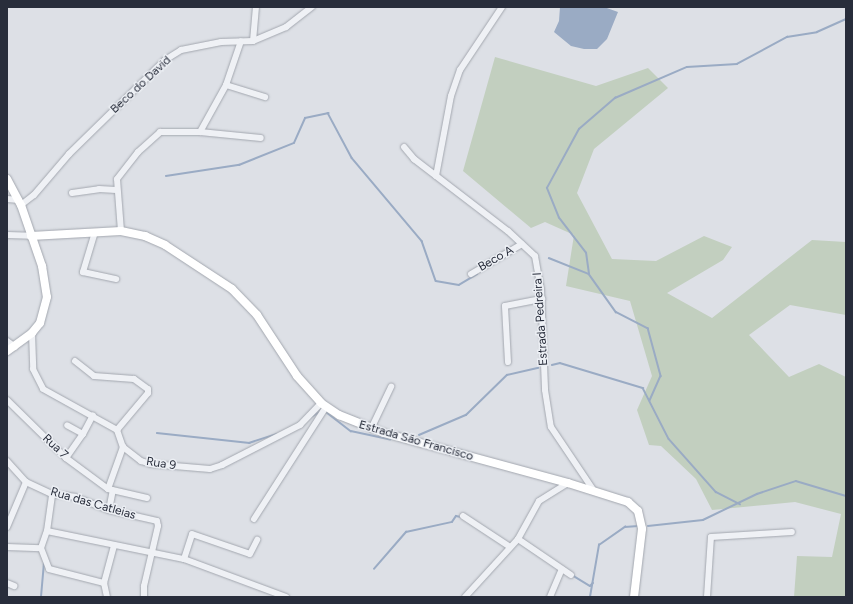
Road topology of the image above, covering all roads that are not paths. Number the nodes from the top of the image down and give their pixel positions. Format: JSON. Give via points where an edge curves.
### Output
{"nodes":[{"id":1,"x":256,"y":7,"type":"edge"},
{"id":2,"x":312,"y":7,"type":"edge"},
{"id":3,"x":502,"y":7,"type":"edge"},
{"id":4,"x":253,"y":41,"type":"junction"},
{"id":5,"x":241,"y":42,"type":"junction"},
{"id":6,"x":226,"y":85,"type":"junction"},
{"id":7,"x":265,"y":97,"type":"dead end"},
{"id":8,"x":200,"y":132,"type":"junction"},
{"id":9,"x":261,"y":138,"type":"dead end"},
{"id":10,"x":404,"y":147,"type":"dead end"},
{"id":11,"x":436,"y":176,"type":"junction"},
{"id":12,"x":7,"y":180,"type":"edge"},
{"id":13,"x":116,"y":190,"type":"junction"},
{"id":14,"x":72,"y":193,"type":"dead end"},
{"id":15,"x":7,"y":199,"type":"edge"},
{"id":16,"x":20,"y":202,"type":"junction"},
{"id":17,"x":121,"y":231,"type":"junction"},
{"id":18,"x":95,"y":232,"type":"junction"},
{"id":19,"x":7,"y":235,"type":"edge"},
{"id":20,"x":31,"y":236,"type":"junction"},
{"id":21,"x":522,"y":244,"type":"junction"},
{"id":22,"x":471,"y":274,"type":"dead end"},
{"id":23,"x":116,"y":279,"type":"dead end"},
{"id":24,"x":542,"y":299,"type":"junction"},
{"id":25,"x":32,"y":333,"type":"junction"},
{"id":26,"x":7,"y":341,"type":"edge"},
{"id":27,"x":15,"y":347,"type":"junction"},
{"id":28,"x":7,"y":351,"type":"edge"},
{"id":29,"x":75,"y":361,"type":"dead end"},
{"id":30,"x":508,"y":362,"type":"dead end"},
{"id":31,"x":391,"y":387,"type":"dead end"},
{"id":32,"x":7,"y":400,"type":"edge"},
{"id":33,"x":324,"y":408,"type":"junction"},
{"id":34,"x":93,"y":415,"type":"junction"},
{"id":35,"x":67,"y":425,"type":"dead end"},
{"id":36,"x":371,"y":429,"type":"junction"},
{"id":37,"x":117,"y":430,"type":"junction"},
{"id":38,"x":83,"y":434,"type":"junction"},
{"id":39,"x":123,"y":446,"type":"junction"},
{"id":40,"x":66,"y":458,"type":"junction"},
{"id":41,"x":7,"y":462,"type":"edge"},
{"id":42,"x":26,"y":482,"type":"junction"},
{"id":43,"x":568,"y":483,"type":"junction"},
{"id":44,"x":111,"y":489,"type":"junction"},
{"id":45,"x":594,"y":491,"type":"junction"},
{"id":46,"x":52,"y":494,"type":"junction"},
{"id":47,"x":147,"y":498,"type":"dead end"},
{"id":48,"x":109,"y":510,"type":"junction"},
{"id":49,"x":463,"y":516,"type":"dead end"},
{"id":50,"x":254,"y":519,"type":"dead end"},
{"id":51,"x":7,"y":527,"type":"edge"},
{"id":52,"x":47,"y":531,"type":"junction"},
{"id":53,"x":792,"y":532,"type":"dead end"},
{"id":54,"x":518,"y":539,"type":"junction"},
{"id":55,"x":258,"y":540,"type":"dead end"},
{"id":56,"x":114,"y":546,"type":"junction"},
{"id":57,"x":7,"y":547,"type":"edge"},
{"id":58,"x":510,"y":547,"type":"junction"},
{"id":59,"x":41,"y":548,"type":"junction"},
{"id":60,"x":151,"y":553,"type":"junction"},
{"id":61,"x":184,"y":559,"type":"junction"},
{"id":62,"x":562,"y":569,"type":"junction"},
{"id":63,"x":571,"y":575,"type":"dead end"},
{"id":64,"x":7,"y":583,"type":"edge"},
{"id":65,"x":104,"y":583,"type":"junction"},
{"id":66,"x":14,"y":586,"type":"dead end"},
{"id":67,"x":107,"y":597,"type":"edge"},
{"id":68,"x":144,"y":597,"type":"edge"},
{"id":69,"x":286,"y":597,"type":"edge"},
{"id":70,"x":465,"y":597,"type":"edge"},
{"id":71,"x":550,"y":597,"type":"edge"},
{"id":72,"x":634,"y":597,"type":"edge"},
{"id":73,"x":707,"y":597,"type":"edge"}],
"edges":[{"from":1,"to":4,"type":"street"},
{"from":2,"to":4,"type":"street","name":"Beco do David","via":[[286,27]]},
{"from":3,"to":11,"type":"street","via":[[460,70],[449,103]]},
{"from":4,"to":5,"type":"street","name":"Beco do David"},
{"from":5,"to":6,"type":"street"},
{"from":5,"to":16,"type":"street","name":"Beco do David","via":[[221,42],[181,50],[165,60],[69,154],[34,195]]},
{"from":6,"to":7,"type":"street"},
{"from":6,"to":8,"type":"street"},
{"from":8,"to":9,"type":"street"},
{"from":8,"to":13,"type":"street","via":[[160,132],[138,152],[117,179]]},
{"from":10,"to":11,"type":"street","name":"Estrada Pedreira I"},
{"from":11,"to":21,"type":"street","name":"Estrada Pedreira I"},
{"from":12,"to":16,"type":"main road"},
{"from":13,"to":14,"type":"street","via":[[100,189]]},
{"from":13,"to":17,"type":"street"},
{"from":15,"to":16,"type":"street"},
{"from":16,"to":20,"type":"main road"},
{"from":17,"to":18,"type":"main road","name":"Estrada São Francisco"},
{"from":17,"to":33,"type":"main road","name":"Estrada São Francisco","via":[[145,236],[165,245],[232,289],[256,314],[297,376]]},
{"from":18,"to":20,"type":"main road","name":"Estrada São Francisco"},
{"from":18,"to":23,"type":"street","via":[[83,272]]},
{"from":19,"to":20,"type":"street"},
{"from":20,"to":25,"type":"main road","via":[[42,266],[47,297],[42,317]]},
{"from":21,"to":22,"type":"street","name":"Beco A"},
{"from":21,"to":24,"type":"street","name":"Estrada Pedreira I","via":[[535,256]]},
{"from":24,"to":30,"type":"street","via":[[505,306]]},
{"from":24,"to":45,"type":"street","name":"Estrada Pedreira I","via":[[545,390],[551,427]]},
{"from":25,"to":27,"type":"main road"},
{"from":25,"to":34,"type":"street","via":[[33,369],[43,389]]},
{"from":26,"to":27,"type":"street"},
{"from":27,"to":28,"type":"main road"},
{"from":29,"to":37,"type":"street","via":[[94,376],[134,379],[148,389],[148,393]]},
{"from":31,"to":36,"type":"street"},
{"from":32,"to":40,"type":"street","name":"Rua 7"},
{"from":33,"to":36,"type":"main road","name":"Estrada São Francisco"},
{"from":33,"to":39,"type":"street","name":"Rua 9","via":[[300,425],[210,469],[140,461]]},
{"from":33,"to":50,"type":"street"},
{"from":34,"to":37,"type":"street"},
{"from":34,"to":38,"type":"street"},
{"from":35,"to":38,"type":"street"},
{"from":36,"to":43,"type":"main road","name":"Estrada São Francisco"},
{"from":37,"to":39,"type":"street","name":"Rua 9"},
{"from":38,"to":40,"type":"street"},
{"from":39,"to":44,"type":"street"},
{"from":40,"to":44,"type":"street","name":"Rua 7"},
{"from":41,"to":42,"type":"street","name":"Rua das Catleias"},
{"from":42,"to":46,"type":"street","name":"Rua das Catleias"},
{"from":42,"to":51,"type":"street"},
{"from":43,"to":45,"type":"main road","name":"Estrada São Francisco"},
{"from":43,"to":54,"type":"street","via":[[539,501]]},
{"from":44,"to":47,"type":"street"},
{"from":44,"to":48,"type":"street"},
{"from":45,"to":72,"type":"main road","name":"Estrada São Francisco","via":[[628,502],[640,516],[642,529]]},
{"from":46,"to":48,"type":"street","name":"Rua das Catleias","via":[[75,498]]},
{"from":46,"to":52,"type":"street"},
{"from":48,"to":60,"type":"street","name":"Rua das Catleias","via":[[157,521]]},
{"from":49,"to":58,"type":"street"},
{"from":52,"to":56,"type":"street"},
{"from":52,"to":59,"type":"street"},
{"from":53,"to":73,"type":"street","via":[[711,537]]},
{"from":54,"to":58,"type":"street"},
{"from":54,"to":62,"type":"street"},
{"from":55,"to":61,"type":"street","via":[[250,554],[192,534]]},
{"from":56,"to":60,"type":"street"},
{"from":56,"to":65,"type":"street"},
{"from":57,"to":59,"type":"street"},
{"from":58,"to":70,"type":"street"},
{"from":59,"to":65,"type":"street","via":[[49,569]]},
{"from":60,"to":61,"type":"street"},
{"from":60,"to":68,"type":"street"},
{"from":61,"to":69,"type":"street"},
{"from":62,"to":63,"type":"street"},
{"from":62,"to":71,"type":"street"},
{"from":64,"to":66,"type":"street"},
{"from":65,"to":67,"type":"street"}]}
